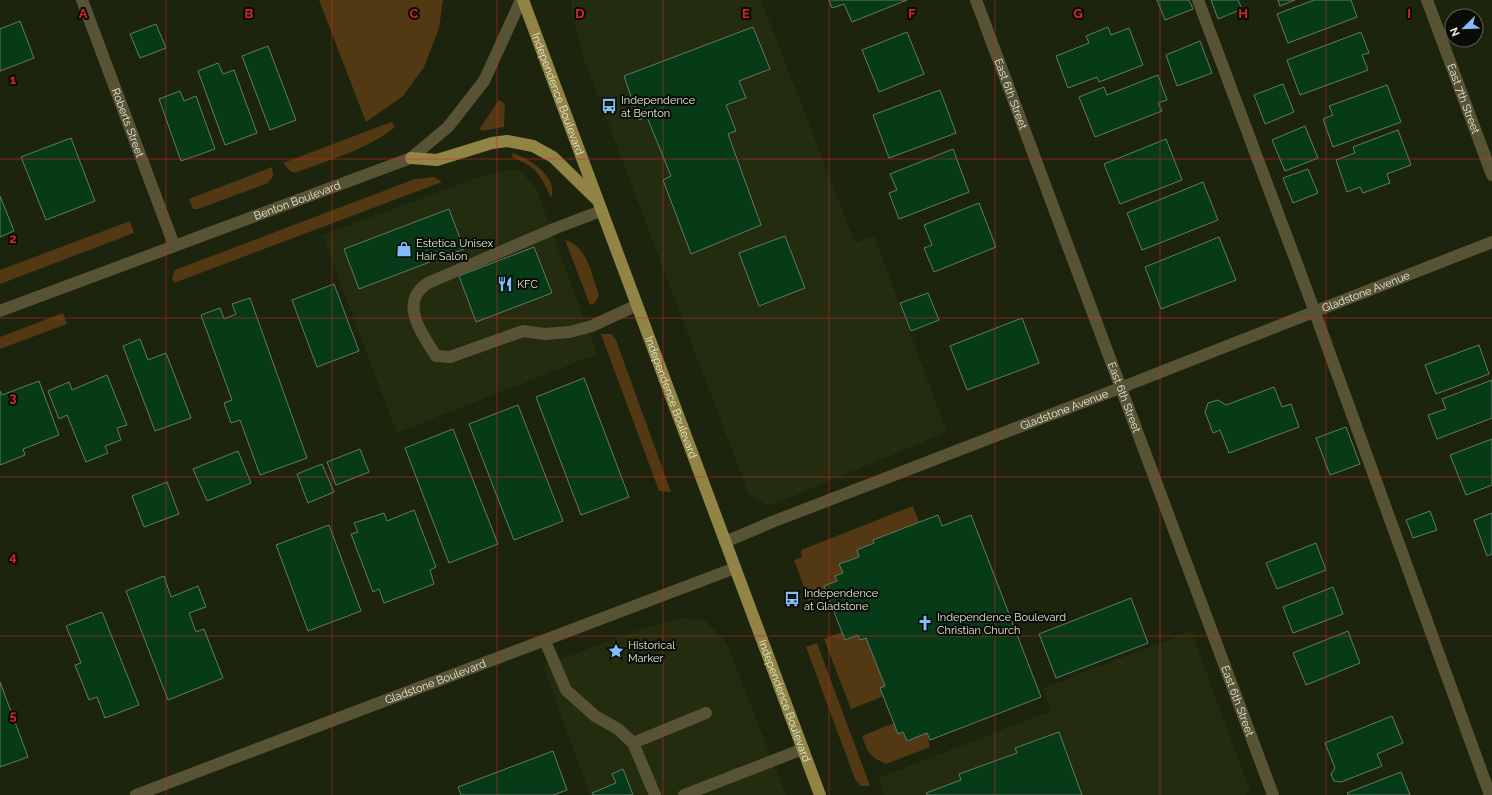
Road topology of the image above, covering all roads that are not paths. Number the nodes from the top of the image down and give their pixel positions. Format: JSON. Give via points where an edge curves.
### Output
{"nodes":[{"id":1,"x":82,"y":0,"type":"edge"},
{"id":2,"x":522,"y":0,"type":"edge"},
{"id":3,"x":976,"y":0,"type":"edge"},
{"id":4,"x":1198,"y":0,"type":"edge"},
{"id":5,"x":1427,"y":0,"type":"edge"},
{"id":6,"x":411,"y":158,"type":"junction"},
{"id":7,"x":1492,"y":174,"type":"edge"},
{"id":8,"x":599,"y":206,"type":"junction"},
{"id":9,"x":1492,"y":242,"type":"edge"},
{"id":10,"x":174,"y":245,"type":"junction"},
{"id":11,"x":637,"y":305,"type":"junction"},
{"id":12,"x":0,"y":311,"type":"edge"},
{"id":13,"x":1314,"y":312,"type":"junction"},
{"id":14,"x":1120,"y":388,"type":"junction"},
{"id":15,"x":725,"y":542,"type":"junction"},
{"id":16,"x":735,"y":568,"type":"junction"},
{"id":17,"x":545,"y":641,"type":"junction"},
{"id":18,"x":706,"y":713,"type":"dead end"},
{"id":19,"x":633,"y":743,"type":"junction"},
{"id":20,"x":803,"y":750,"type":"junction"},
{"id":21,"x":136,"y":795,"type":"edge"},
{"id":22,"x":654,"y":795,"type":"edge"},
{"id":23,"x":684,"y":795,"type":"edge"},
{"id":24,"x":820,"y":795,"type":"edge"},
{"id":25,"x":1273,"y":795,"type":"edge"},
{"id":26,"x":1490,"y":795,"type":"edge"}],
"edges":[{"from":1,"to":10,"type":"street","name":"Roberts Street"},
{"from":2,"to":6,"type":"street","name":"Benton Boulevard","via":[[484,81],[448,127]]},
{"from":2,"to":8,"type":"main road","name":"Independence Boulevard"},
{"from":3,"to":14,"type":"street","name":"East 6th Street"},
{"from":4,"to":13,"type":"street"},
{"from":5,"to":7,"type":"street","name":"East 7th Street"},
{"from":6,"to":8,"type":"main road","via":[[437,160],[507,141],[533,146],[552,156]]},
{"from":6,"to":10,"type":"street","name":"Benton Boulevard"},
{"from":8,"to":11,"type":"main road","name":"Independence Boulevard"},
{"from":8,"to":11,"type":"street","via":[[556,228],[428,283],[418,291],[414,302],[416,320],[436,356],[450,357],[523,331],[545,334],[570,332],[592,326]]},
{"from":9,"to":13,"type":"street","name":"Gladstone Avenue"},
{"from":10,"to":12,"type":"street","name":"Benton Boulevard"},
{"from":11,"to":15,"type":"main road","name":"Independence Boulevard"},
{"from":13,"to":14,"type":"street","name":"Gladstone Avenue"},
{"from":13,"to":26,"type":"street"},
{"from":14,"to":15,"type":"street","name":"Gladstone Avenue"},
{"from":14,"to":25,"type":"street","name":"East 6th Street"},
{"from":15,"to":16,"type":"main road","name":"Independence Boulevard"},
{"from":16,"to":17,"type":"street","name":"Gladstone Boulevard"},
{"from":16,"to":20,"type":"main road","name":"Independence Boulevard"},
{"from":17,"to":19,"type":"street","via":[[566,690],[595,716],[618,729]]},
{"from":17,"to":21,"type":"street","name":"Gladstone Boulevard"},
{"from":18,"to":19,"type":"street"},
{"from":19,"to":22,"type":"street"},
{"from":20,"to":23,"type":"street"},
{"from":20,"to":24,"type":"main road","name":"Independence Boulevard"}]}
